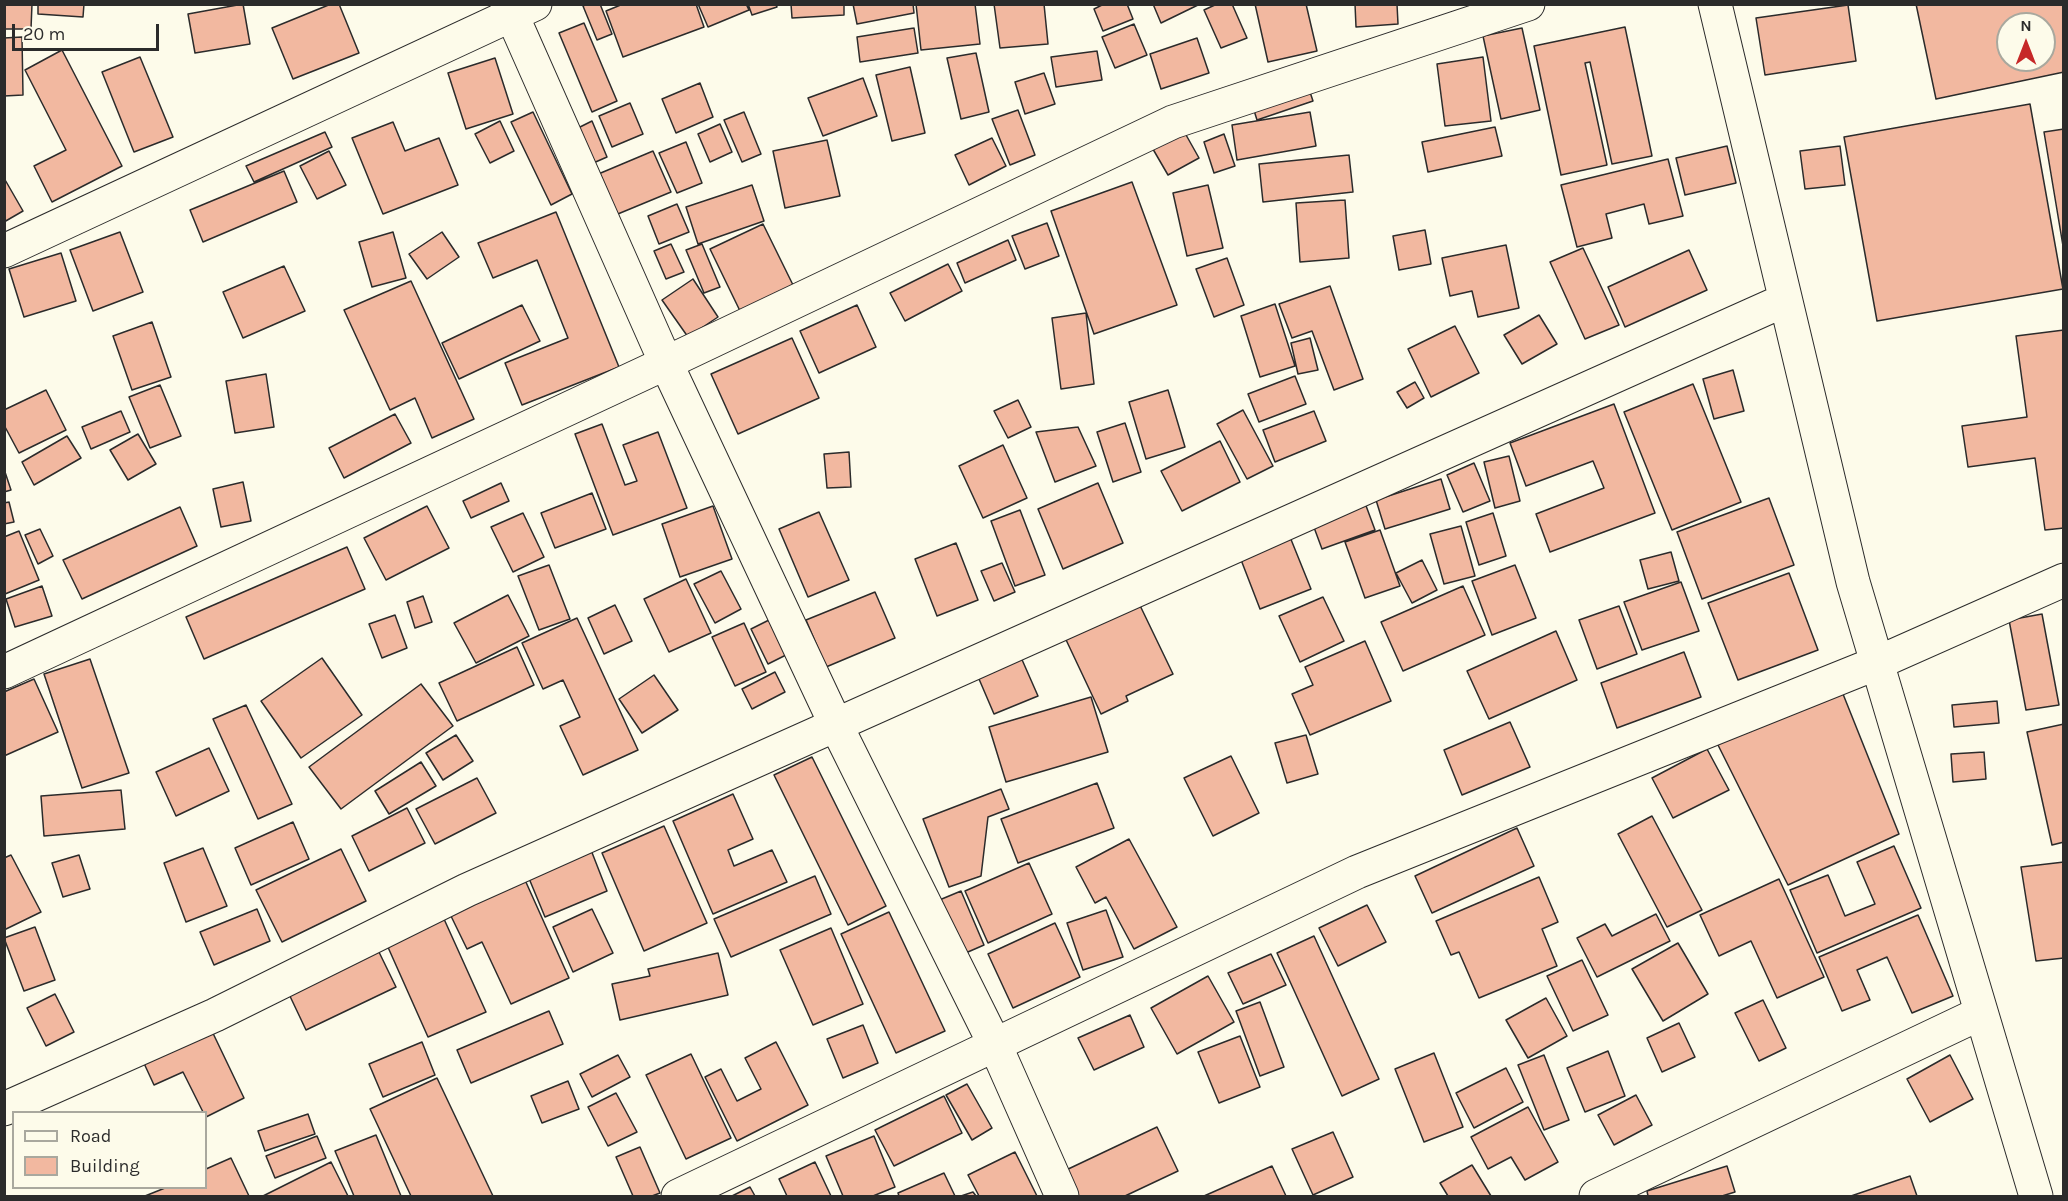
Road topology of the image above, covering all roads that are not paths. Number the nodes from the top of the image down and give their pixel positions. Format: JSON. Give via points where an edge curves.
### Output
{"nodes":[{"id":1,"x":1528,"y":4,"type":"edge"},
{"id":2,"x":1715,"y":4,"type":"edge"},
{"id":3,"x":518,"y":8,"type":"edge"},
{"id":4,"x":4,"y":251,"type":"edge"},
{"id":5,"x":1785,"y":300,"type":"junction"},
{"id":6,"x":666,"y":363,"type":"junction"},
{"id":7,"x":2064,"y":580,"type":"edge"},
{"id":8,"x":1877,"y":663,"type":"junction"},
{"id":9,"x":4,"y":672,"type":"edge"},
{"id":10,"x":836,"y":725,"type":"junction"},
{"id":11,"x":1982,"y":1013,"type":"junction"},
{"id":12,"x":996,"y":1047,"type":"junction"},
{"id":13,"x":4,"y":1109,"type":"edge"},
{"id":14,"x":678,"y":1197,"type":"edge"},
{"id":15,"x":1062,"y":1197,"type":"edge"},
{"id":16,"x":1596,"y":1197,"type":"edge"},
{"id":17,"x":2036,"y":1197,"type":"edge"}],
"edges":[{"from":1,"to":6,"type":"street","via":[[1173,122]]},
{"from":2,"to":5,"type":"street"},
{"from":3,"to":4,"type":"street"},
{"from":3,"to":6,"type":"street"},
{"from":5,"to":8,"type":"street","via":[[1853,582]]},
{"from":5,"to":10,"type":"street"},
{"from":6,"to":9,"type":"street"},
{"from":6,"to":10,"type":"street"},
{"from":7,"to":8,"type":"street"},
{"from":8,"to":11,"type":"street"},
{"from":8,"to":12,"type":"street","via":[[1358,872]]},
{"from":10,"to":12,"type":"street"},
{"from":10,"to":13,"type":"street","via":[[467,890],[215,1015]]},
{"from":11,"to":16,"type":"street"},
{"from":11,"to":17,"type":"street"},
{"from":12,"to":14,"type":"street"},
{"from":12,"to":15,"type":"street"}]}
